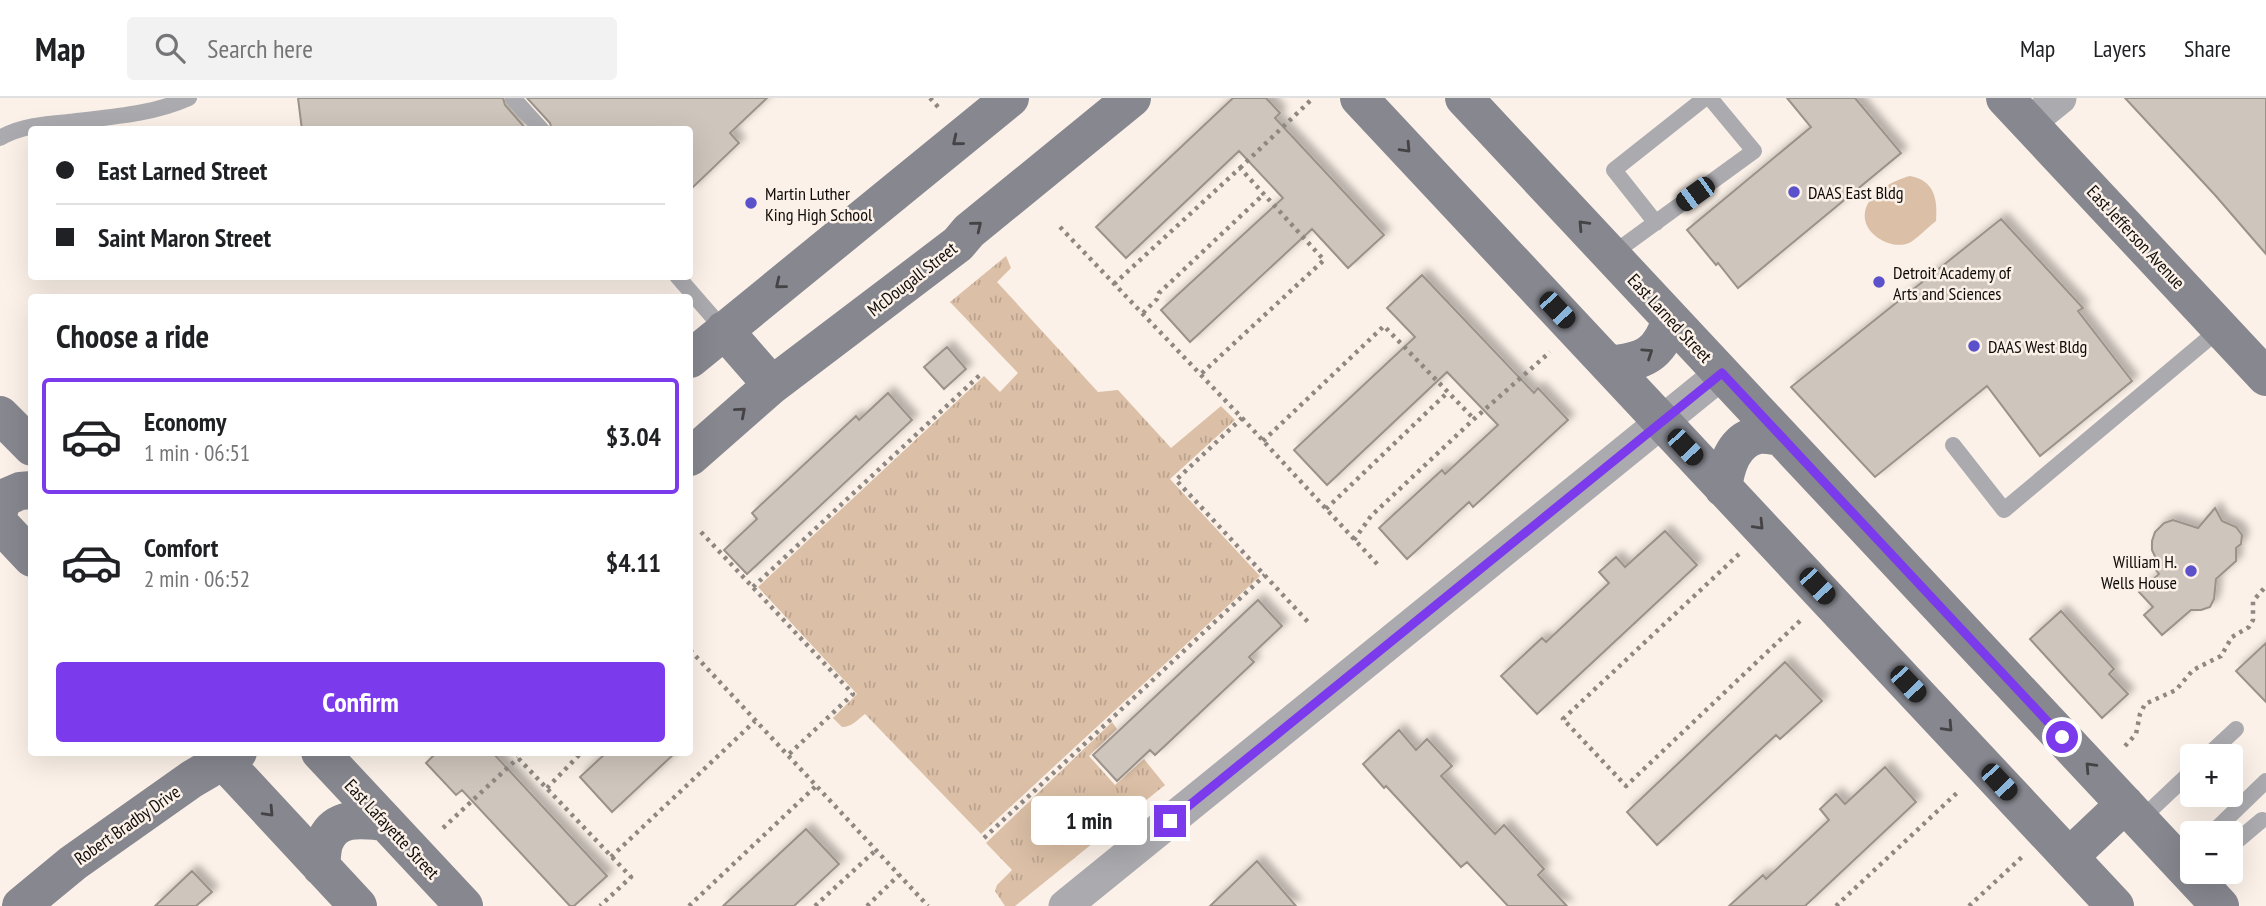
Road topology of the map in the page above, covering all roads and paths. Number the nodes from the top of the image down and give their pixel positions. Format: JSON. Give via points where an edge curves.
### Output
{"nodes":[{"id":1,"x":189,"y":98,"type":"edge"},
{"id":2,"x":513,"y":98,"type":"edge"},
{"id":3,"x":930,"y":98,"type":"edge"},
{"id":4,"x":1010,"y":98,"type":"edge"},
{"id":5,"x":1132,"y":98,"type":"edge"},
{"id":6,"x":1359,"y":98,"type":"edge"},
{"id":7,"x":1464,"y":98,"type":"edge"},
{"id":8,"x":1708,"y":98,"type":"edge"},
{"id":9,"x":2060,"y":98,"type":"edge"},
{"id":10,"x":1312,"y":99,"type":"edge"},
{"id":11,"x":939,"y":108,"type":"dead end"},
{"id":12,"x":2017,"y":111,"type":"edge"},
{"id":13,"x":37,"y":126,"type":"edge"},
{"id":14,"x":538,"y":126,"type":"edge"},
{"id":15,"x":28,"y":128,"type":"edge"},
{"id":16,"x":0,"y":138,"type":"edge"},
{"id":17,"x":1240,"y":167,"type":"junction"},
{"id":18,"x":1264,"y":194,"type":"junction"},
{"id":19,"x":1656,"y":223,"type":"junction"},
{"id":20,"x":1060,"y":227,"type":"dead end"},
{"id":21,"x":1611,"y":255,"type":"junction"},
{"id":22,"x":680,"y":280,"type":"edge"},
{"id":23,"x":1114,"y":285,"type":"junction"},
{"id":24,"x":693,"y":294,"type":"edge"},
{"id":25,"x":693,"y":294,"type":"edge"},
{"id":26,"x":1143,"y":313,"type":"junction"},
{"id":27,"x":1671,"y":320,"type":"junction"},
{"id":28,"x":2221,"y":328,"type":"junction"},
{"id":29,"x":724,"y":330,"type":"junction"},
{"id":30,"x":1552,"y":350,"type":"dead end"},
{"id":31,"x":693,"y":356,"type":"edge"},
{"id":32,"x":1609,"y":365,"type":"junction"},
{"id":33,"x":982,"y":373,"type":"dead end"},
{"id":34,"x":1722,"y":373,"type":"junction"},
{"id":35,"x":1201,"y":374,"type":"junction"},
{"id":36,"x":2266,"y":377,"type":"edge"},
{"id":37,"x":772,"y":385,"type":"junction"},
{"id":38,"x":1448,"y":392,"type":"junction"},
{"id":39,"x":0,"y":415,"type":"edge"},
{"id":40,"x":1242,"y":418,"type":"junction"},
{"id":41,"x":1474,"y":419,"type":"junction"},
{"id":42,"x":1662,"y":421,"type":"junction"},
{"id":43,"x":1781,"y":437,"type":"junction"},
{"id":44,"x":1263,"y":441,"type":"junction"},
{"id":45,"x":28,"y":443,"type":"edge"},
{"id":46,"x":1953,"y":445,"type":"dead end"},
{"id":47,"x":693,"y":454,"type":"edge"},
{"id":48,"x":1723,"y":488,"type":"junction"},
{"id":49,"x":28,"y":490,"type":"edge"},
{"id":50,"x":0,"y":508,"type":"edge"},
{"id":51,"x":1326,"y":509,"type":"junction"},
{"id":52,"x":0,"y":524,"type":"edge"},
{"id":53,"x":701,"y":532,"type":"dead end"},
{"id":54,"x":1354,"y":540,"type":"junction"},
{"id":55,"x":28,"y":554,"type":"edge"},
{"id":56,"x":1739,"y":554,"type":"dead end"},
{"id":57,"x":1378,"y":565,"type":"dead end"},
{"id":58,"x":1265,"y":575,"type":"junction"},
{"id":59,"x":2266,"y":586,"type":"edge"},
{"id":60,"x":753,"y":587,"type":"junction"},
{"id":61,"x":1801,"y":620,"type":"dead end"},
{"id":62,"x":1309,"y":623,"type":"dead end"},
{"id":63,"x":693,"y":654,"type":"edge"},
{"id":64,"x":755,"y":721,"type":"junction"},
{"id":65,"x":2236,"y":729,"type":"dead end"},
{"id":66,"x":2220,"y":744,"type":"edge"},
{"id":67,"x":2124,"y":746,"type":"dead end"},
{"id":68,"x":224,"y":756,"type":"edge"},
{"id":69,"x":226,"y":756,"type":"edge"},
{"id":70,"x":324,"y":756,"type":"edge"},
{"id":71,"x":578,"y":756,"type":"edge"},
{"id":72,"x":787,"y":756,"type":"junction"},
{"id":73,"x":518,"y":758,"type":"joint"},
{"id":74,"x":2180,"y":779,"type":"edge"},
{"id":75,"x":2266,"y":781,"type":"edge"},
{"id":76,"x":816,"y":786,"type":"junction"},
{"id":77,"x":547,"y":788,"type":"junction"},
{"id":78,"x":1960,"y":790,"type":"dead end"},
{"id":79,"x":2246,"y":800,"type":"junction"},
{"id":80,"x":2132,"y":812,"type":"junction"},
{"id":81,"x":2224,"y":821,"type":"edge"},
{"id":82,"x":385,"y":822,"type":"junction"},
{"id":83,"x":2264,"y":822,"type":"edge"},
{"id":84,"x":443,"y":828,"type":"dead end"},
{"id":85,"x":2243,"y":837,"type":"edge"},
{"id":86,"x":984,"y":838,"type":"dead end"},
{"id":87,"x":876,"y":850,"type":"junction"},
{"id":88,"x":2180,"y":854,"type":"edge"},
{"id":89,"x":611,"y":857,"type":"junction"},
{"id":90,"x":2022,"y":857,"type":"dead end"},
{"id":91,"x":2068,"y":857,"type":"junction"},
{"id":92,"x":321,"y":867,"type":"junction"},
{"id":93,"x":899,"y":875,"type":"junction"},
{"id":94,"x":2205,"y":884,"type":"edge"},
{"id":95,"x":21,"y":906,"type":"edge"},
{"id":96,"x":358,"y":906,"type":"edge"},
{"id":97,"x":464,"y":906,"type":"edge"},
{"id":98,"x":600,"y":906,"type":"edge"},
{"id":99,"x":689,"y":906,"type":"edge"},
{"id":100,"x":815,"y":906,"type":"edge"},
{"id":101,"x":867,"y":906,"type":"edge"},
{"id":102,"x":928,"y":906,"type":"edge"},
{"id":103,"x":1065,"y":906,"type":"edge"},
{"id":104,"x":1836,"y":906,"type":"edge"},
{"id":105,"x":1969,"y":906,"type":"edge"},
{"id":106,"x":2115,"y":906,"type":"edge"},
{"id":107,"x":2220,"y":906,"type":"edge"}],
"edges":[{"from":1,"to":13,"type":"lane","via":[[134,114]]},
{"from":2,"to":14,"type":"lane"},
{"from":3,"to":11,"type":"path"},
{"from":4,"to":29,"type":"street","one_way":true},
{"from":37,"to":5,"type":"street","name":"McDougall Street","one_way":true,"via":[[958,244]]},
{"from":6,"to":32,"type":"street","one_way":true},
{"from":21,"to":7,"type":"street","name":"East Larned Street","one_way":true},
{"from":8,"to":19,"type":"lane","via":[[1614,170]]},
{"from":8,"to":19,"type":"lane","via":[[1754,151]]},
{"from":9,"to":12,"type":"street"},
{"from":10,"to":17,"type":"path"},
{"from":12,"to":28,"type":"street","name":"East Jefferson Avenue"},
{"from":15,"to":16,"type":"lane"},
{"from":17,"to":18,"type":"path"},
{"from":17,"to":23,"type":"path"},
{"from":18,"to":26,"type":"path"},
{"from":18,"to":35,"type":"path","via":[[1324,260]]},
{"from":19,"to":21,"type":"lane"},
{"from":20,"to":23,"type":"path"},
{"from":21,"to":27,"type":"street","name":"East Larned Street"},
{"from":22,"to":25,"type":"lane"},
{"from":23,"to":26,"type":"path"},
{"from":24,"to":29,"type":"lane"},
{"from":26,"to":35,"type":"path"},
{"from":32,"to":27,"type":"street","one_way":true,"via":[[1649,355],[1664,340]]},
{"from":27,"to":34,"type":"street","name":"East Larned Street"},
{"from":28,"to":36,"type":"street","name":"East Jefferson Avenue"},
{"from":28,"to":46,"type":"lane","via":[[2004,510]]},
{"from":29,"to":31,"type":"street"},
{"from":29,"to":37,"type":"street"},
{"from":30,"to":41,"type":"path"},
{"from":32,"to":42,"type":"street"},
{"from":33,"to":60,"type":"path"},
{"from":34,"to":42,"type":"street"},
{"from":34,"to":43,"type":"street","name":"East Larned Street"},
{"from":35,"to":40,"type":"path"},
{"from":47,"to":37,"type":"street","name":"McDougall Street","one_way":true},
{"from":38,"to":41,"type":"path"},
{"from":38,"to":44,"type":"path","via":[[1384,326]]},
{"from":38,"to":51,"type":"path"},
{"from":39,"to":45,"type":"street"},
{"from":40,"to":44,"type":"path"},
{"from":40,"to":58,"type":"path","via":[[1176,480]]},
{"from":41,"to":54,"type":"path","via":[[1371,516]]},
{"from":42,"to":48,"type":"street"},
{"from":42,"to":103,"type":"street"},
{"from":43,"to":48,"type":"street","via":[[1759,435],[1741,443],[1727,464]]},
{"from":80,"to":43,"type":"street","name":"East Larned Street","one_way":true},
{"from":44,"to":51,"type":"path"},
{"from":48,"to":91,"type":"street","one_way":true},
{"from":49,"to":50,"type":"street","via":[[2,499]]},
{"from":51,"to":54,"type":"path"},
{"from":52,"to":55,"type":"street"},
{"from":53,"to":60,"type":"path"},
{"from":54,"to":57,"type":"path"},
{"from":56,"to":61,"type":"path","via":[[1563,719],[1626,786]]},
{"from":58,"to":62,"type":"path"},
{"from":58,"to":86,"type":"path"},
{"from":59,"to":67,"type":"path","via":[[2253,601],[2251,624],[2232,637],[2221,656],[2193,670],[2176,690],[2145,704],[2136,734]]},
{"from":60,"to":72,"type":"path","via":[[853,694]]},
{"from":63,"to":64,"type":"path"},
{"from":64,"to":72,"type":"path"},
{"from":64,"to":89,"type":"path"},
{"from":65,"to":66,"type":"lane"},
{"from":68,"to":95,"type":"street","name":"Robert Bradby Drive","via":[[73,863]]},
{"from":69,"to":92,"type":"street","one_way":true},
{"from":70,"to":82,"type":"street","name":"East Lafayette Street"},
{"from":71,"to":77,"type":"path"},
{"from":72,"to":76,"type":"path"},
{"from":73,"to":77,"type":"path"},
{"from":73,"to":84,"type":"path"},
{"from":74,"to":80,"type":"lane"},
{"from":75,"to":79,"type":"lane"},
{"from":76,"to":87,"type":"path"},
{"from":76,"to":99,"type":"path"},
{"from":77,"to":89,"type":"path"},
{"from":78,"to":104,"type":"path"},
{"from":79,"to":81,"type":"lane"},
{"from":79,"to":83,"type":"lane"},
{"from":80,"to":88,"type":"street","name":"East Larned Street"},
{"from":80,"to":91,"type":"street"},
{"from":82,"to":92,"type":"street","via":[[356,819],[340,823],[326,839]]},
{"from":82,"to":97,"type":"street","name":"East Lafayette Street"},
{"from":83,"to":85,"type":"lane"},
{"from":87,"to":93,"type":"path"},
{"from":87,"to":100,"type":"path"},
{"from":89,"to":98,"type":"path","via":[[631,877]]},
{"from":90,"to":105,"type":"path"},
{"from":91,"to":106,"type":"street"},
{"from":92,"to":96,"type":"street"},
{"from":93,"to":101,"type":"path"},
{"from":93,"to":102,"type":"path"},
{"from":94,"to":107,"type":"street","name":"East Larned Street"}]}
